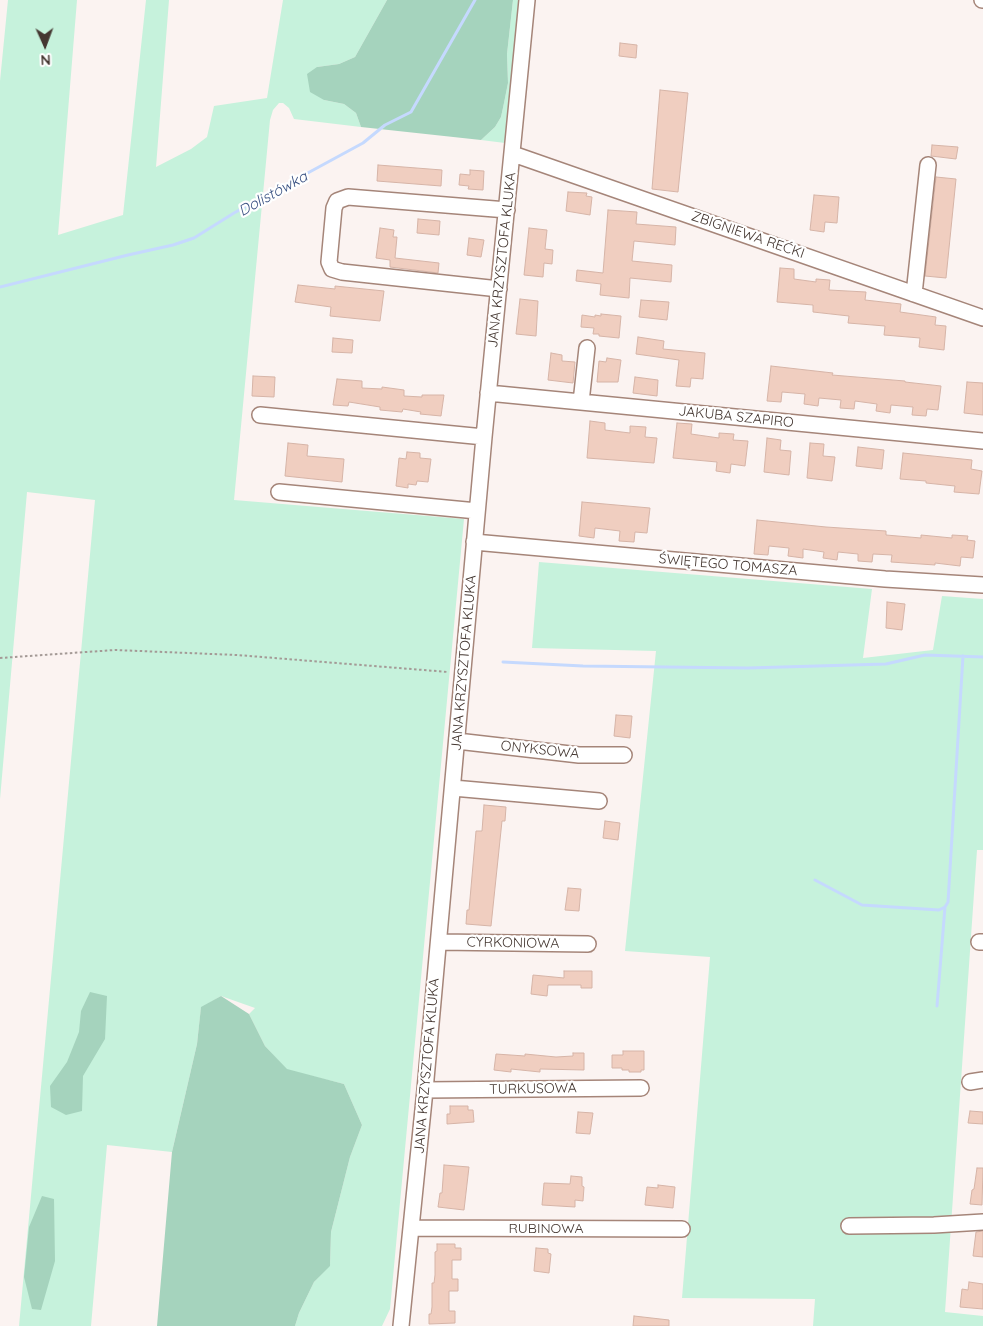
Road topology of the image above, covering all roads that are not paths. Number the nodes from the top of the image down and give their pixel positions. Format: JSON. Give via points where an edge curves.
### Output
{"nodes":[{"id":1,"x":528,"y":0,"type":"edge"},
{"id":2,"x":513,"y":154,"type":"junction"},
{"id":3,"x":928,"y":165,"type":"dead end"},
{"id":4,"x":507,"y":210,"type":"junction"},
{"id":5,"x":499,"y":289,"type":"junction"},
{"id":6,"x":914,"y":294,"type":"junction"},
{"id":7,"x":983,"y":318,"type":"edge"},
{"id":8,"x":587,"y":348,"type":"dead end"},
{"id":9,"x":488,"y":393,"type":"junction"},
{"id":10,"x":581,"y":402,"type":"junction"},
{"id":11,"x":260,"y":415,"type":"dead end"},
{"id":12,"x":484,"y":437,"type":"junction"},
{"id":13,"x":983,"y":441,"type":"edge"},
{"id":14,"x":279,"y":492,"type":"dead end"},
{"id":15,"x":477,"y":510,"type":"junction"},
{"id":16,"x":474,"y":542,"type":"junction"},
{"id":17,"x":983,"y":585,"type":"edge"},
{"id":18,"x":457,"y":741,"type":"junction"},
{"id":19,"x":624,"y":756,"type":"dead end"},
{"id":20,"x":453,"y":788,"type":"junction"},
{"id":21,"x":599,"y":802,"type":"dead end"},
{"id":22,"x":439,"y":942,"type":"junction"},
{"id":23,"x":588,"y":944,"type":"dead end"},
{"id":24,"x":641,"y":1088,"type":"dead end"},
{"id":25,"x":425,"y":1090,"type":"junction"},
{"id":26,"x":983,"y":1222,"type":"edge"},
{"id":27,"x":848,"y":1226,"type":"dead end"},
{"id":28,"x":411,"y":1228,"type":"junction"},
{"id":29,"x":682,"y":1229,"type":"dead end"},
{"id":30,"x":401,"y":1326,"type":"edge"}],
"edges":[{"from":1,"to":2,"type":"street","name":"JANA KRZYSZTOFA KLUKA"},
{"from":2,"to":4,"type":"street","name":"JANA KRZYSZTOFA KLUKA"},
{"from":2,"to":6,"type":"street","name":"ZBIGNIEWA REĆKI"},
{"from":3,"to":6,"type":"street"},
{"from":4,"to":5,"type":"street","name":"JANA KRZYSZTOFA KLUKA"},
{"from":4,"to":5,"type":"street","via":[[348,196],[337,201],[334,208],[328,262],[332,269],[342,272]]},
{"from":5,"to":9,"type":"street","name":"JANA KRZYSZTOFA KLUKA"},
{"from":6,"to":7,"type":"street","name":"ZBIGNIEWA REĆKI"},
{"from":8,"to":10,"type":"street"},
{"from":9,"to":10,"type":"street","name":"JAKUBA SZAPIRO"},
{"from":9,"to":12,"type":"street","name":"JANA KRZYSZTOFA KLUKA"},
{"from":10,"to":13,"type":"street","name":"JAKUBA SZAPIRO"},
{"from":11,"to":12,"type":"street"},
{"from":12,"to":15,"type":"street","name":"JANA KRZYSZTOFA KLUKA"},
{"from":14,"to":15,"type":"street"},
{"from":15,"to":16,"type":"street","name":"JANA KRZYSZTOFA KLUKA"},
{"from":16,"to":17,"type":"street","name":"ŚWIĘTEGO TOMASZA"},
{"from":16,"to":18,"type":"street","name":"JANA KRZYSZTOFA KLUKA"},
{"from":18,"to":19,"type":"street","name":"ONYKSOWA"},
{"from":18,"to":20,"type":"street","name":"JANA KRZYSZTOFA KLUKA"},
{"from":20,"to":21,"type":"street"},
{"from":20,"to":22,"type":"street","name":"JANA KRZYSZTOFA KLUKA"},
{"from":22,"to":23,"type":"street","name":"CYRKONIOWA"},
{"from":22,"to":25,"type":"street","name":"JANA KRZYSZTOFA KLUKA"},
{"from":24,"to":25,"type":"street","name":"TURKUSOWA"},
{"from":25,"to":28,"type":"street","name":"JANA KRZYSZTOFA KLUKA"},
{"from":26,"to":27,"type":"street"},
{"from":28,"to":29,"type":"street","name":"RUBINOWA"},
{"from":28,"to":30,"type":"street","name":"JANA KRZYSZTOFA KLUKA"}]}
